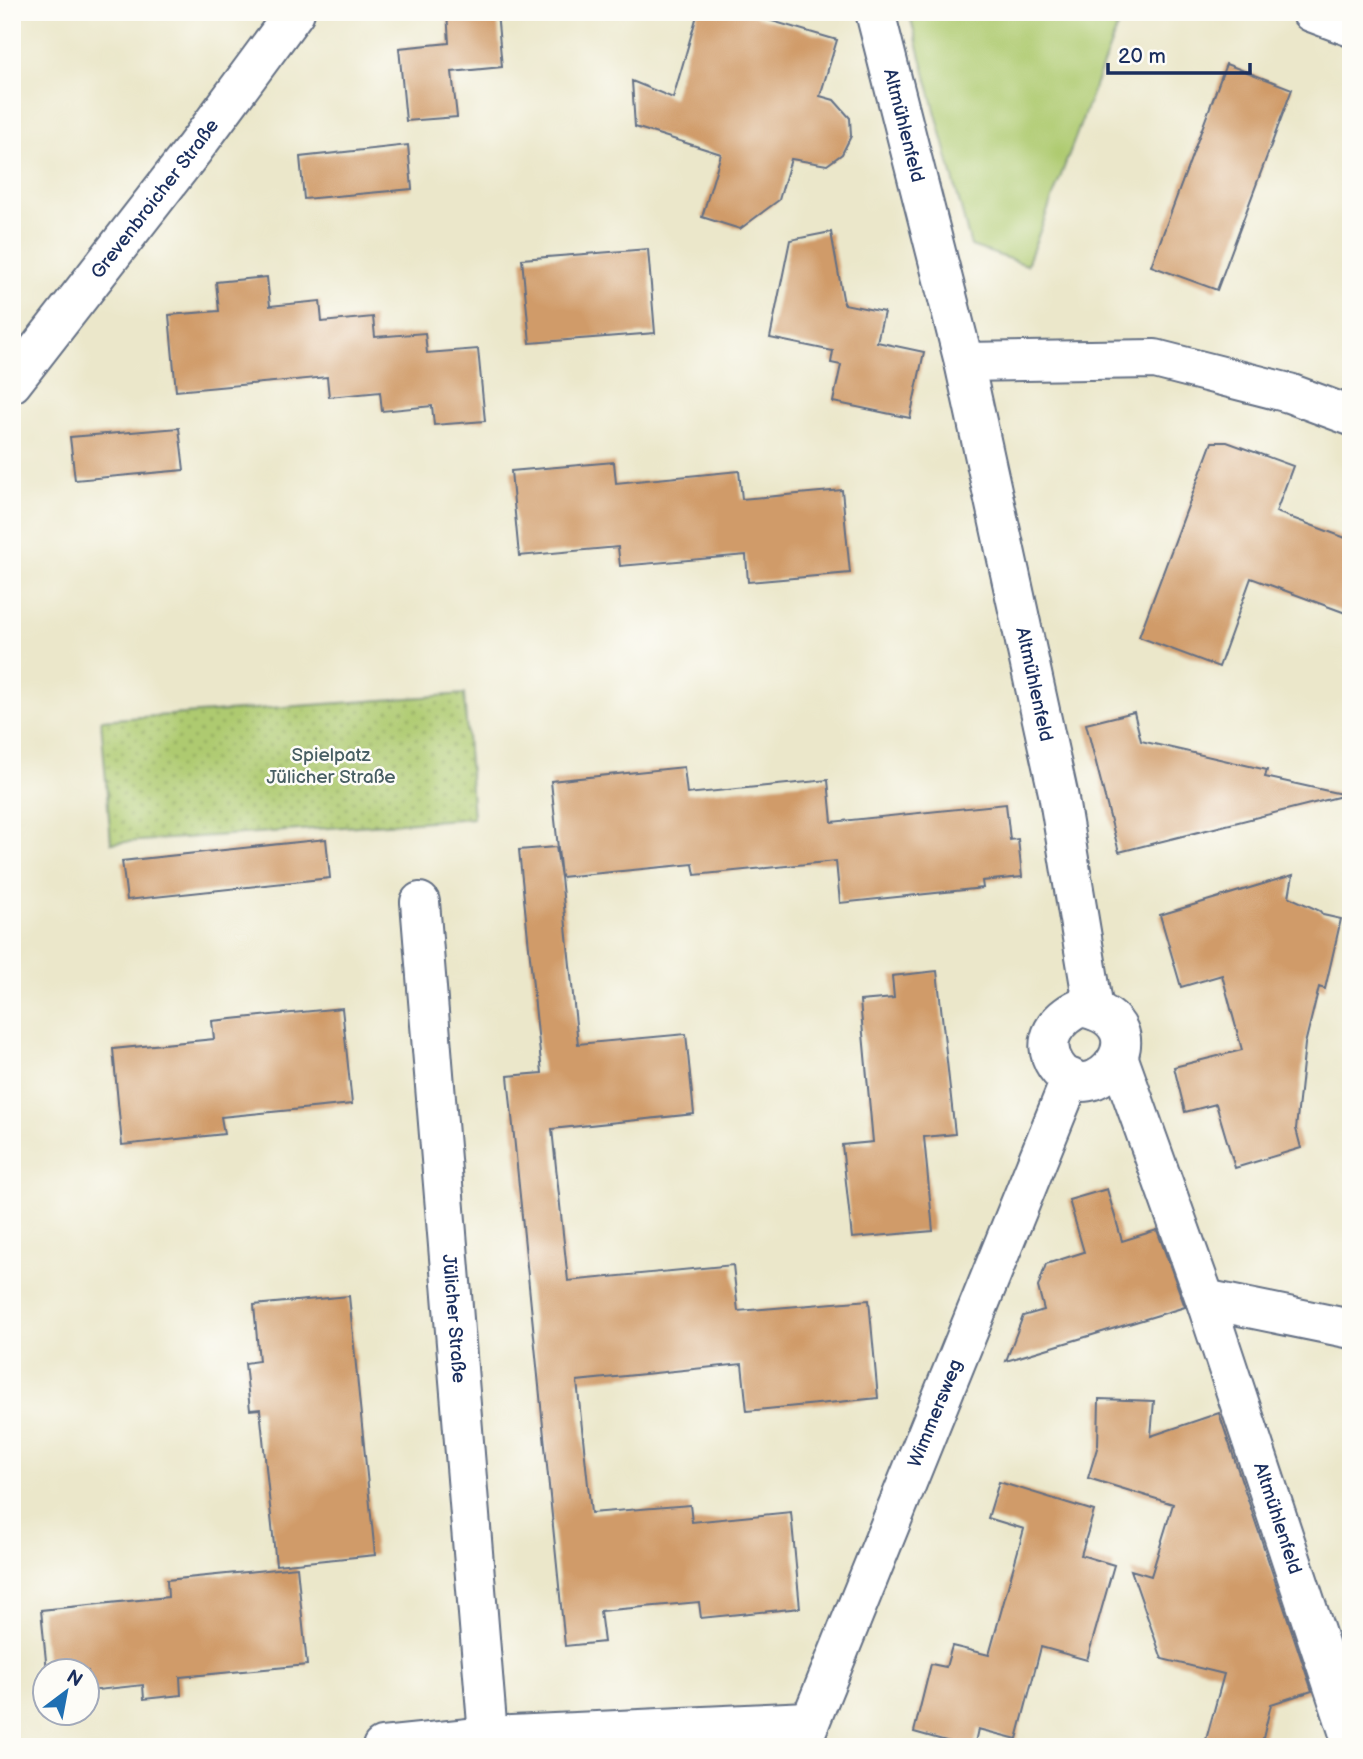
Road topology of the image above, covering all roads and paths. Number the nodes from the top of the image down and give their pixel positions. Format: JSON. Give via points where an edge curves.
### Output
{"nodes":[{"id":1,"x":295,"y":12,"type":"edge"},
{"id":2,"x":875,"y":12,"type":"edge"},
{"id":3,"x":1311,"y":12,"type":"edge"},
{"id":4,"x":1351,"y":27,"type":"edge"},
{"id":5,"x":964,"y":362,"type":"junction"},
{"id":6,"x":12,"y":383,"type":"edge"},
{"id":7,"x":1351,"y":416,"type":"edge"},
{"id":8,"x":420,"y":902,"type":"dead end"},
{"id":9,"x":1094,"y":1010,"type":"junction"},
{"id":10,"x":1119,"y":1059,"type":"junction"},
{"id":11,"x":1071,"y":1079,"type":"junction"},
{"id":12,"x":1205,"y":1299,"type":"junction"},
{"id":13,"x":1351,"y":1329,"type":"edge"},
{"id":14,"x":804,"y":1734,"type":"edge"},
{"id":15,"x":488,"y":1736,"type":"junction"},
{"id":16,"x":1351,"y":1740,"type":"edge"},
{"id":17,"x":383,"y":1747,"type":"edge"}],
"edges":[{"from":1,"to":6,"type":"street","name":"Grevenbroicher Straße"},
{"from":2,"to":5,"type":"street","name":"Altmühlenfeld"},
{"from":3,"to":4,"type":"street"},
{"from":5,"to":7,"type":"street","via":[[1155,359],[1289,393]]},
{"from":5,"to":9,"type":"street","name":"Altmühlenfeld","via":[[1058,793]]},
{"from":8,"to":15,"type":"street","name":"Jülicher Straße"},
{"from":9,"to":10,"type":"street","name":"Altmühlenfeld","via":[[1118,1029]]},
{"from":9,"to":11,"type":"street","via":[[1081,1007],[1070,1012],[1052,1031],[1051,1057]]},
{"from":10,"to":11,"type":"street","via":[[1097,1080]]},
{"from":10,"to":12,"type":"street","name":"Altmühlenfeld"},
{"from":11,"to":14,"type":"street","name":"Wimmersweg"},
{"from":12,"to":13,"type":"street"},
{"from":12,"to":16,"type":"street","name":"Altmühlenfeld"},
{"from":14,"to":15,"type":"street"},
{"from":15,"to":17,"type":"street"}]}
